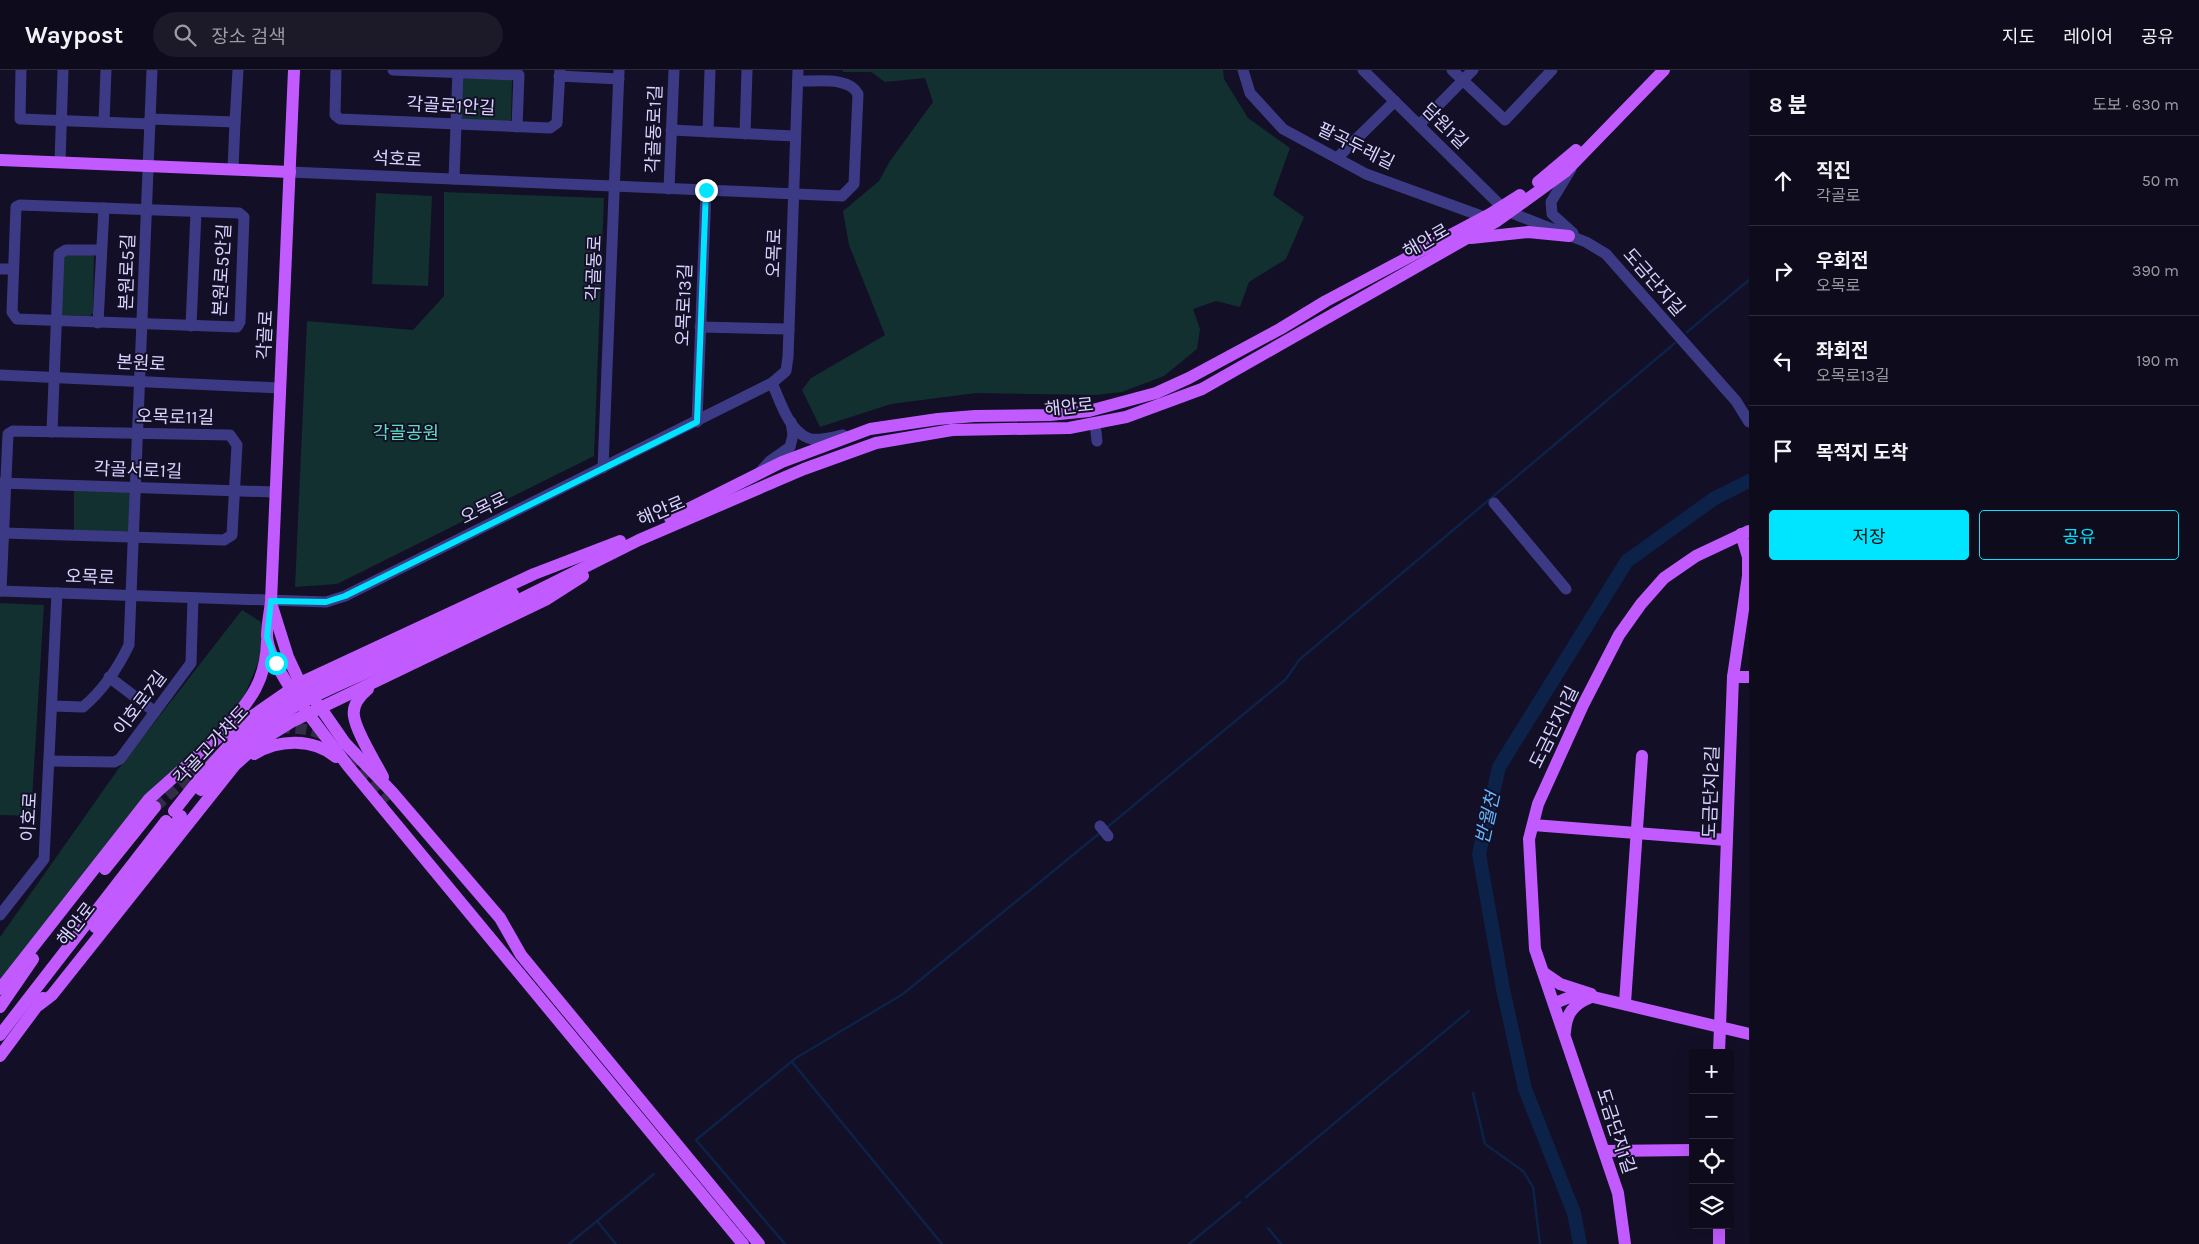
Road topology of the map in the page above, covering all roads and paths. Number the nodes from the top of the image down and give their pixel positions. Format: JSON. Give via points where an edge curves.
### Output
{"nodes":[{"id":1,"x":21,"y":70,"type":"edge"},
{"id":2,"x":63,"y":70,"type":"edge"},
{"id":3,"x":106,"y":70,"type":"edge"},
{"id":4,"x":152,"y":70,"type":"edge"},
{"id":5,"x":238,"y":70,"type":"edge"},
{"id":6,"x":294,"y":70,"type":"edge"},
{"id":7,"x":336,"y":70,"type":"edge"},
{"id":8,"x":393,"y":70,"type":"edge"},
{"id":9,"x":674,"y":70,"type":"edge"},
{"id":10,"x":710,"y":70,"type":"edge"},
{"id":11,"x":747,"y":70,"type":"edge"},
{"id":12,"x":1243,"y":70,"type":"edge"},
{"id":13,"x":1363,"y":70,"type":"edge"},
{"id":14,"x":1452,"y":70,"type":"edge"},
{"id":15,"x":1473,"y":70,"type":"edge"},
{"id":16,"x":1552,"y":70,"type":"edge"},
{"id":17,"x":1652,"y":70,"type":"edge"},
{"id":18,"x":1664,"y":70,"type":"edge"},
{"id":19,"x":458,"y":71,"type":"edge"},
{"id":20,"x":560,"y":73,"type":"edge"},
{"id":21,"x":619,"y":75,"type":"edge"},
{"id":22,"x":798,"y":76,"type":"edge"},
{"id":23,"x":1463,"y":80,"type":"junction"},
{"id":24,"x":1395,"y":101,"type":"junction"},
{"id":25,"x":61,"y":121,"type":"junction"},
{"id":26,"x":104,"y":122,"type":"junction"},
{"id":27,"x":150,"y":122,"type":"junction"},
{"id":28,"x":235,"y":122,"type":"junction"},
{"id":29,"x":456,"y":124,"type":"junction"},
{"id":30,"x":1419,"y":126,"type":"junction"},
{"id":31,"x":517,"y":127,"type":"junction"},
{"id":32,"x":671,"y":130,"type":"junction"},
{"id":33,"x":708,"y":132,"type":"junction"},
{"id":34,"x":745,"y":134,"type":"junction"},
{"id":35,"x":795,"y":136,"type":"junction"},
{"id":36,"x":1337,"y":158,"type":"junction"},
{"id":37,"x":0,"y":160,"type":"edge"},
{"id":38,"x":60,"y":162,"type":"junction"},
{"id":39,"x":1575,"y":162,"type":"junction"},
{"id":40,"x":149,"y":166,"type":"junction"},
{"id":41,"x":233,"y":169,"type":"junction"},
{"id":42,"x":290,"y":172,"type":"junction"},
{"id":43,"x":454,"y":179,"type":"junction"},
{"id":44,"x":615,"y":187,"type":"junction"},
{"id":45,"x":668,"y":189,"type":"junction"},
{"id":46,"x":706,"y":190,"type":"junction"},
{"id":47,"x":793,"y":194,"type":"junction"},
{"id":48,"x":104,"y":208,"type":"junction"},
{"id":49,"x":1506,"y":209,"type":"junction"},
{"id":50,"x":147,"y":210,"type":"junction"},
{"id":51,"x":196,"y":212,"type":"junction"},
{"id":52,"x":1484,"y":217,"type":"junction"},
{"id":53,"x":1569,"y":236,"type":"junction"},
{"id":54,"x":1464,"y":239,"type":"junction"},
{"id":55,"x":1584,"y":241,"type":"junction"},
{"id":56,"x":102,"y":250,"type":"junction"},
{"id":57,"x":0,"y":269,"type":"edge"},
{"id":58,"x":13,"y":269,"type":"junction"},
{"id":59,"x":56,"y":321,"type":"junction"},
{"id":60,"x":98,"y":323,"type":"junction"},
{"id":61,"x":143,"y":324,"type":"junction"},
{"id":62,"x":191,"y":326,"type":"junction"},
{"id":63,"x":700,"y":327,"type":"junction"},
{"id":64,"x":789,"y":329,"type":"junction"},
{"id":65,"x":0,"y":375,"type":"edge"},
{"id":66,"x":54,"y":377,"type":"junction"},
{"id":67,"x":140,"y":381,"type":"junction"},
{"id":68,"x":772,"y":383,"type":"junction"},
{"id":69,"x":280,"y":388,"type":"junction"},
{"id":70,"x":697,"y":422,"type":"junction"},
{"id":71,"x":791,"y":422,"type":"junction"},
{"id":72,"x":1749,"y":422,"type":"edge"},
{"id":73,"x":1095,"y":423,"type":"junction"},
{"id":74,"x":52,"y":432,"type":"junction"},
{"id":75,"x":863,"y":432,"type":"junction"},
{"id":76,"x":138,"y":434,"type":"junction"},
{"id":77,"x":1097,"y":441,"type":"dead end"},
{"id":78,"x":603,"y":468,"type":"junction"},
{"id":79,"x":759,"y":474,"type":"junction"},
{"id":80,"x":3,"y":483,"type":"edge"},
{"id":81,"x":135,"y":488,"type":"junction"},
{"id":82,"x":234,"y":490,"type":"junction"},
{"id":83,"x":275,"y":492,"type":"junction"},
{"id":84,"x":1494,"y":502,"type":"dead end"},
{"id":85,"x":4,"y":532,"type":"junction"},
{"id":86,"x":1745,"y":532,"type":"edge"},
{"id":87,"x":134,"y":537,"type":"junction"},
{"id":88,"x":635,"y":538,"type":"junction"},
{"id":89,"x":1566,"y":589,"type":"dead end"},
{"id":90,"x":0,"y":591,"type":"edge"},
{"id":91,"x":57,"y":593,"type":"junction"},
{"id":92,"x":131,"y":596,"type":"junction"},
{"id":93,"x":193,"y":598,"type":"junction"},
{"id":94,"x":271,"y":601,"type":"junction"},
{"id":95,"x":267,"y":637,"type":"junction"},
{"id":96,"x":413,"y":647,"type":"joint"},
{"id":97,"x":327,"y":671,"type":"junction"},
{"id":98,"x":109,"y":677,"type":"junction"},
{"id":99,"x":1734,"y":677,"type":"junction"},
{"id":100,"x":1749,"y":678,"type":"edge"},
{"id":101,"x":376,"y":681,"type":"junction"},
{"id":102,"x":295,"y":686,"type":"junction"},
{"id":103,"x":340,"y":698,"type":"junction"},
{"id":104,"x":52,"y":706,"type":"junction"},
{"id":105,"x":314,"y":710,"type":"junction"},
{"id":106,"x":155,"y":712,"type":"junction"},
{"id":107,"x":221,"y":735,"type":"junction"},
{"id":108,"x":1642,"y":756,"type":"dead end"},
{"id":109,"x":49,"y":761,"type":"junction"},
{"id":110,"x":235,"y":765,"type":"junction"},
{"id":111,"x":348,"y":766,"type":"junction"},
{"id":112,"x":390,"y":796,"type":"junction"},
{"id":113,"x":155,"y":807,"type":"tunnel mouth"},
{"id":114,"x":178,"y":813,"type":"junction"},
{"id":115,"x":1533,"y":825,"type":"junction"},
{"id":116,"x":1100,"y":826,"type":"dead end"},
{"id":117,"x":1637,"y":834,"type":"junction"},
{"id":118,"x":1108,"y":836,"type":"dead end"},
{"id":119,"x":1726,"y":840,"type":"junction"},
{"id":120,"x":0,"y":915,"type":"edge"},
{"id":121,"x":1544,"y":973,"type":"junction"},
{"id":122,"x":0,"y":989,"type":"edge"},
{"id":123,"x":1597,"y":998,"type":"junction"},
{"id":124,"x":1555,"y":1003,"type":"junction"},
{"id":125,"x":1626,"y":1003,"type":"junction"},
{"id":126,"x":39,"y":1005,"type":"junction"},
{"id":127,"x":0,"y":1007,"type":"edge"},
{"id":128,"x":1718,"y":1027,"type":"junction"},
{"id":129,"x":1749,"y":1034,"type":"edge"},
{"id":130,"x":0,"y":1035,"type":"edge"},
{"id":131,"x":1565,"y":1035,"type":"junction"},
{"id":132,"x":1718,"y":1049,"type":"edge"},
{"id":133,"x":0,"y":1056,"type":"edge"},
{"id":134,"x":1689,"y":1150,"type":"edge"},
{"id":135,"x":1604,"y":1151,"type":"junction"},
{"id":136,"x":1718,"y":1229,"type":"edge"},
{"id":137,"x":743,"y":1244,"type":"edge"},
{"id":138,"x":759,"y":1244,"type":"edge"},
{"id":139,"x":1625,"y":1244,"type":"edge"},
{"id":140,"x":1718,"y":1244,"type":"edge"}],
"edges":[{"from":1,"to":25,"type":"street","via":[[20,119]]},
{"from":2,"to":25,"type":"street"},
{"from":3,"to":26,"type":"street"},
{"from":4,"to":27,"type":"street","name":"본원로5길"},
{"from":5,"to":28,"type":"street"},
{"from":6,"to":42,"type":"main road","name":"각골로"},
{"from":7,"to":29,"type":"street","name":"각골로1안길","via":[[335,115],[340,119]]},
{"from":8,"to":19,"type":"street"},
{"from":9,"to":32,"type":"street","name":"각골동로1길"},
{"from":10,"to":33,"type":"street"},
{"from":11,"to":34,"type":"street"},
{"from":12,"to":36,"type":"street","name":"팔곡두레길","via":[[1250,93],[1283,129]]},
{"from":13,"to":24,"type":"street","name":"담원1길"},
{"from":14,"to":23,"type":"street"},
{"from":15,"to":23,"type":"street"},
{"from":16,"to":23,"type":"street","via":[[1505,120]]},
{"from":17,"to":49,"type":"main road","name":"해안로","via":[[1573,153]]},
{"from":18,"to":39,"type":"main road","name":"해안로"},
{"from":19,"to":29,"type":"street"},
{"from":19,"to":31,"type":"street","via":[[518,75]]},
{"from":20,"to":21,"type":"street"},
{"from":20,"to":31,"type":"street","name":"각골로1안길","via":[[557,124],[550,128]]},
{"from":21,"to":44,"type":"street","name":"각골동로"},
{"from":22,"to":35,"type":"street","name":"오목로"},
{"from":22,"to":47,"type":"street","name":"오목로","via":[[846,83],[858,94],[854,184],[842,196]]},
{"from":23,"to":30,"type":"street"},
{"from":24,"to":30,"type":"street","name":"담원1길"},
{"from":24,"to":36,"type":"street"},
{"from":25,"to":26,"type":"street"},
{"from":25,"to":38,"type":"street"},
{"from":26,"to":27,"type":"street"},
{"from":27,"to":28,"type":"street"},
{"from":27,"to":40,"type":"street","name":"본원로5길"},
{"from":28,"to":41,"type":"street"},
{"from":29,"to":31,"type":"street","name":"각골로1안길"},
{"from":29,"to":43,"type":"street"},
{"from":30,"to":49,"type":"street","name":"담원1길"},
{"from":32,"to":33,"type":"street"},
{"from":32,"to":45,"type":"street","name":"각골동로1길"},
{"from":33,"to":34,"type":"street"},
{"from":34,"to":35,"type":"street"},
{"from":35,"to":47,"type":"street","name":"오목로"},
{"from":36,"to":52,"type":"street","name":"팔곡두레길","via":[[1366,174]]},
{"from":37,"to":38,"type":"main road","name":"석호로"},
{"from":38,"to":40,"type":"main road","name":"석호로"},
{"from":39,"to":49,"type":"main road","name":"해안로","via":[[1565,172]]},
{"from":39,"to":55,"type":"street","via":[[1551,202],[1552,214]]},
{"from":40,"to":41,"type":"main road","name":"석호로"},
{"from":40,"to":50,"type":"street","name":"본원로5길"},
{"from":41,"to":42,"type":"main road","name":"석호로"},
{"from":42,"to":43,"type":"street","name":"석호로"},
{"from":42,"to":69,"type":"main road","name":"각골로"},
{"from":43,"to":44,"type":"street","name":"석호로"},
{"from":44,"to":45,"type":"street","name":"석호로"},
{"from":44,"to":78,"type":"street","name":"각골동로"},
{"from":45,"to":46,"type":"street","name":"석호로"},
{"from":46,"to":47,"type":"street","name":"석호로"},
{"from":46,"to":63,"type":"street","name":"오목로13길"},
{"from":47,"to":64,"type":"street","name":"오목로"},
{"from":48,"to":50,"type":"street","name":"본원로5안길"},
{"from":48,"to":56,"type":"street"},
{"from":48,"to":58,"type":"street","name":"본원로5안길","via":[[20,205],[16,208]]},
{"from":49,"to":52,"type":"main road","name":"해안로"},
{"from":49,"to":53,"type":"street","name":"도금단지길"},
{"from":49,"to":54,"type":"main road","name":"해안로"},
{"from":50,"to":51,"type":"street","name":"본원로5안길"},
{"from":50,"to":61,"type":"street","name":"본원로5길"},
{"from":51,"to":62,"type":"street","name":"본원로5안길"},
{"from":51,"to":62,"type":"street","name":"본원로5안길","via":[[239,213],[244,217],[240,322],[237,327]]},
{"from":52,"to":75,"type":"main road","name":"해안로","via":[[1156,393],[1089,411],[938,419]]},
{"from":53,"to":54,"type":"main road","via":[[1528,232]]},
{"from":53,"to":55,"type":"street","name":"도금단지길"},
{"from":54,"to":73,"type":"main road","name":"해안로","via":[[1202,389],[1126,417]]},
{"from":55,"to":72,"type":"street","name":"도금단지길","via":[[1606,254],[1736,401]]},
{"from":56,"to":59,"type":"street","via":[[66,250],[59,254]]},
{"from":56,"to":60,"type":"street"},
{"from":57,"to":58,"type":"street"},
{"from":58,"to":59,"type":"street","name":"본원로5안길","via":[[12,312],[17,319]]},
{"from":59,"to":60,"type":"street","name":"본원로5안길"},
{"from":59,"to":66,"type":"street"},
{"from":60,"to":61,"type":"street","name":"본원로5안길"},
{"from":61,"to":62,"type":"street","name":"본원로5안길"},
{"from":61,"to":67,"type":"street","name":"본원로5길"},
{"from":63,"to":64,"type":"street"},
{"from":63,"to":70,"type":"street","name":"오목로13길"},
{"from":64,"to":68,"type":"street","name":"오목로","via":[[786,371]]},
{"from":65,"to":66,"type":"street","name":"본원로"},
{"from":66,"to":67,"type":"street","name":"본원로"},
{"from":66,"to":74,"type":"street"},
{"from":67,"to":69,"type":"street","name":"본원로"},
{"from":67,"to":76,"type":"street","name":"본원로5길"},
{"from":68,"to":70,"type":"street","name":"오목로"},
{"from":68,"to":71,"type":"street"},
{"from":69,"to":83,"type":"main road","name":"각골로"},
{"from":70,"to":78,"type":"street","name":"오목로"},
{"from":71,"to":75,"type":"street","via":[[809,438]]},
{"from":71,"to":79,"type":"street","via":[[793,435],[790,447],[770,460]]},
{"from":73,"to":77,"type":"street"},
{"from":73,"to":88,"type":"main road","name":"해안로","via":[[1069,428],[952,430],[876,444],[804,469]]},
{"from":74,"to":76,"type":"street","name":"오목로11길"},
{"from":74,"to":80,"type":"street","name":"오목로11길","via":[[13,431],[8,434]]},
{"from":75,"to":79,"type":"main road","name":"해안로","via":[[782,462]]},
{"from":76,"to":81,"type":"street","name":"본원로5길"},
{"from":76,"to":82,"type":"street","name":"오목로11길","via":[[230,435],[237,446]]},
{"from":78,"to":94,"type":"street","name":"오목로","via":[[345,596],[326,602]]},
{"from":79,"to":88,"type":"main road","name":"해안로"},
{"from":80,"to":81,"type":"street","name":"각골서로1길"},
{"from":80,"to":85,"type":"street","name":"오목로11길"},
{"from":81,"to":82,"type":"street","name":"각골서로1길"},
{"from":81,"to":87,"type":"street","name":"본원로5길"},
{"from":82,"to":83,"type":"street","name":"각골서로1길"},
{"from":82,"to":87,"type":"street","name":"오목로11길","via":[[232,535],[224,540]]},
{"from":83,"to":94,"type":"main road","name":"각골로"},
{"from":84,"to":89,"type":"street"},
{"from":85,"to":87,"type":"street","name":"오목로11길"},
{"from":85,"to":90,"type":"street","name":"오목로11길"},
{"from":86,"to":99,"type":"main road","name":"도금단지2길","via":[[1748,576]]},
{"from":86,"to":115,"type":"main road","name":"도금단지1길","via":[[1696,556],[1664,578],[1641,604],[1619,636],[1583,705],[1538,804]]},
{"from":87,"to":92,"type":"street","name":"본원로5길"},
{"from":88,"to":96,"type":"main road","name":"해안로"},
{"from":88,"to":97,"type":"main road","via":[[534,574]]},
{"from":88,"to":101,"type":"main road","via":[[547,599]]},
{"from":90,"to":91,"type":"street","name":"오목로"},
{"from":91,"to":92,"type":"street","name":"오목로"},
{"from":91,"to":104,"type":"street","name":"이호로"},
{"from":92,"to":93,"type":"street","name":"오목로"},
{"from":92,"to":98,"type":"street","via":[[129,645]]},
{"from":93,"to":94,"type":"street","name":"오목로"},
{"from":93,"to":106,"type":"street","name":"이호로7길","via":[[191,663]]},
{"from":94,"to":95,"type":"main road","name":"각골로"},
{"from":94,"to":102,"type":"main road","name":"각골로"},
{"from":95,"to":102,"type":"main road","name":"각골로","via":[[276,663]]},
{"from":95,"to":107,"type":"main road","via":[[267,653],[252,698]]},
{"from":96,"to":114,"type":"main road","name":"각골고가차도","bridge":true,"via":[[291,697],[264,714],[230,744]]},
{"from":97,"to":102,"type":"main road"},
{"from":97,"to":103,"type":"main road","via":[[316,681],[315,691],[325,698]]},
{"from":98,"to":104,"type":"street","via":[[83,707]]},
{"from":98,"to":106,"type":"street"},
{"from":99,"to":100,"type":"main road"},
{"from":99,"to":119,"type":"main road","name":"도금단지2길"},
{"from":101,"to":103,"type":"main road"},
{"from":101,"to":112,"type":"main road","via":[[358,698],[354,715]]},
{"from":102,"to":105,"type":"main road"},
{"from":102,"to":107,"type":"main road"},
{"from":103,"to":105,"type":"main road"},
{"from":104,"to":109,"type":"street","name":"이호로"},
{"from":105,"to":110,"type":"main road","via":[[264,739]]},
{"from":105,"to":111,"type":"main road"},
{"from":105,"to":112,"type":"main road"},
{"from":106,"to":109,"type":"street","name":"이호로7길","via":[[120,759],[114,762]]},
{"from":107,"to":122,"type":"main road","via":[[149,799]]},
{"from":108,"to":117,"type":"main road"},
{"from":109,"to":120,"type":"street","name":"이호로","via":[[44,859]]},
{"from":110,"to":111,"type":"main road","via":[[266,747],[304,743],[322,747]]},
{"from":110,"to":126,"type":"main road","via":[[52,995]]},
{"from":111,"to":137,"type":"main road"},
{"from":112,"to":138,"type":"main road","via":[[500,918],[521,955]]},
{"from":113,"to":127,"type":"main road","via":[[32,960]]},
{"from":114,"to":126,"type":"main road","name":"해안로"},
{"from":114,"to":130,"type":"main road","name":"해안로"},
{"from":115,"to":117,"type":"main road"},
{"from":115,"to":121,"type":"main road","name":"도금단지1길","via":[[1529,839],[1535,949]]},
{"from":116,"to":118,"type":"street"},
{"from":117,"to":119,"type":"main road"},
{"from":117,"to":125,"type":"main road"},
{"from":119,"to":128,"type":"main road","name":"도금단지2길"},
{"from":121,"to":123,"type":"main road","via":[[1560,984]]},
{"from":121,"to":124,"type":"main road","name":"도금단지1길"},
{"from":123,"to":124,"type":"main road","via":[[1585,995]]},
{"from":123,"to":125,"type":"main road"},
{"from":123,"to":131,"type":"main road","via":[[1581,1001],[1569,1012]]},
{"from":124,"to":131,"type":"main road","name":"도금단지1길"},
{"from":125,"to":128,"type":"main road"},
{"from":126,"to":133,"type":"main road","name":"해안로"},
{"from":128,"to":129,"type":"main road"},
{"from":128,"to":132,"type":"main road","name":"도금단지2길"},
{"from":131,"to":135,"type":"main road","name":"도금단지1길"},
{"from":134,"to":135,"type":"main road"},
{"from":135,"to":139,"type":"main road","name":"도금단지1길","via":[[1620,1202]]},
{"from":136,"to":140,"type":"main road"}]}
